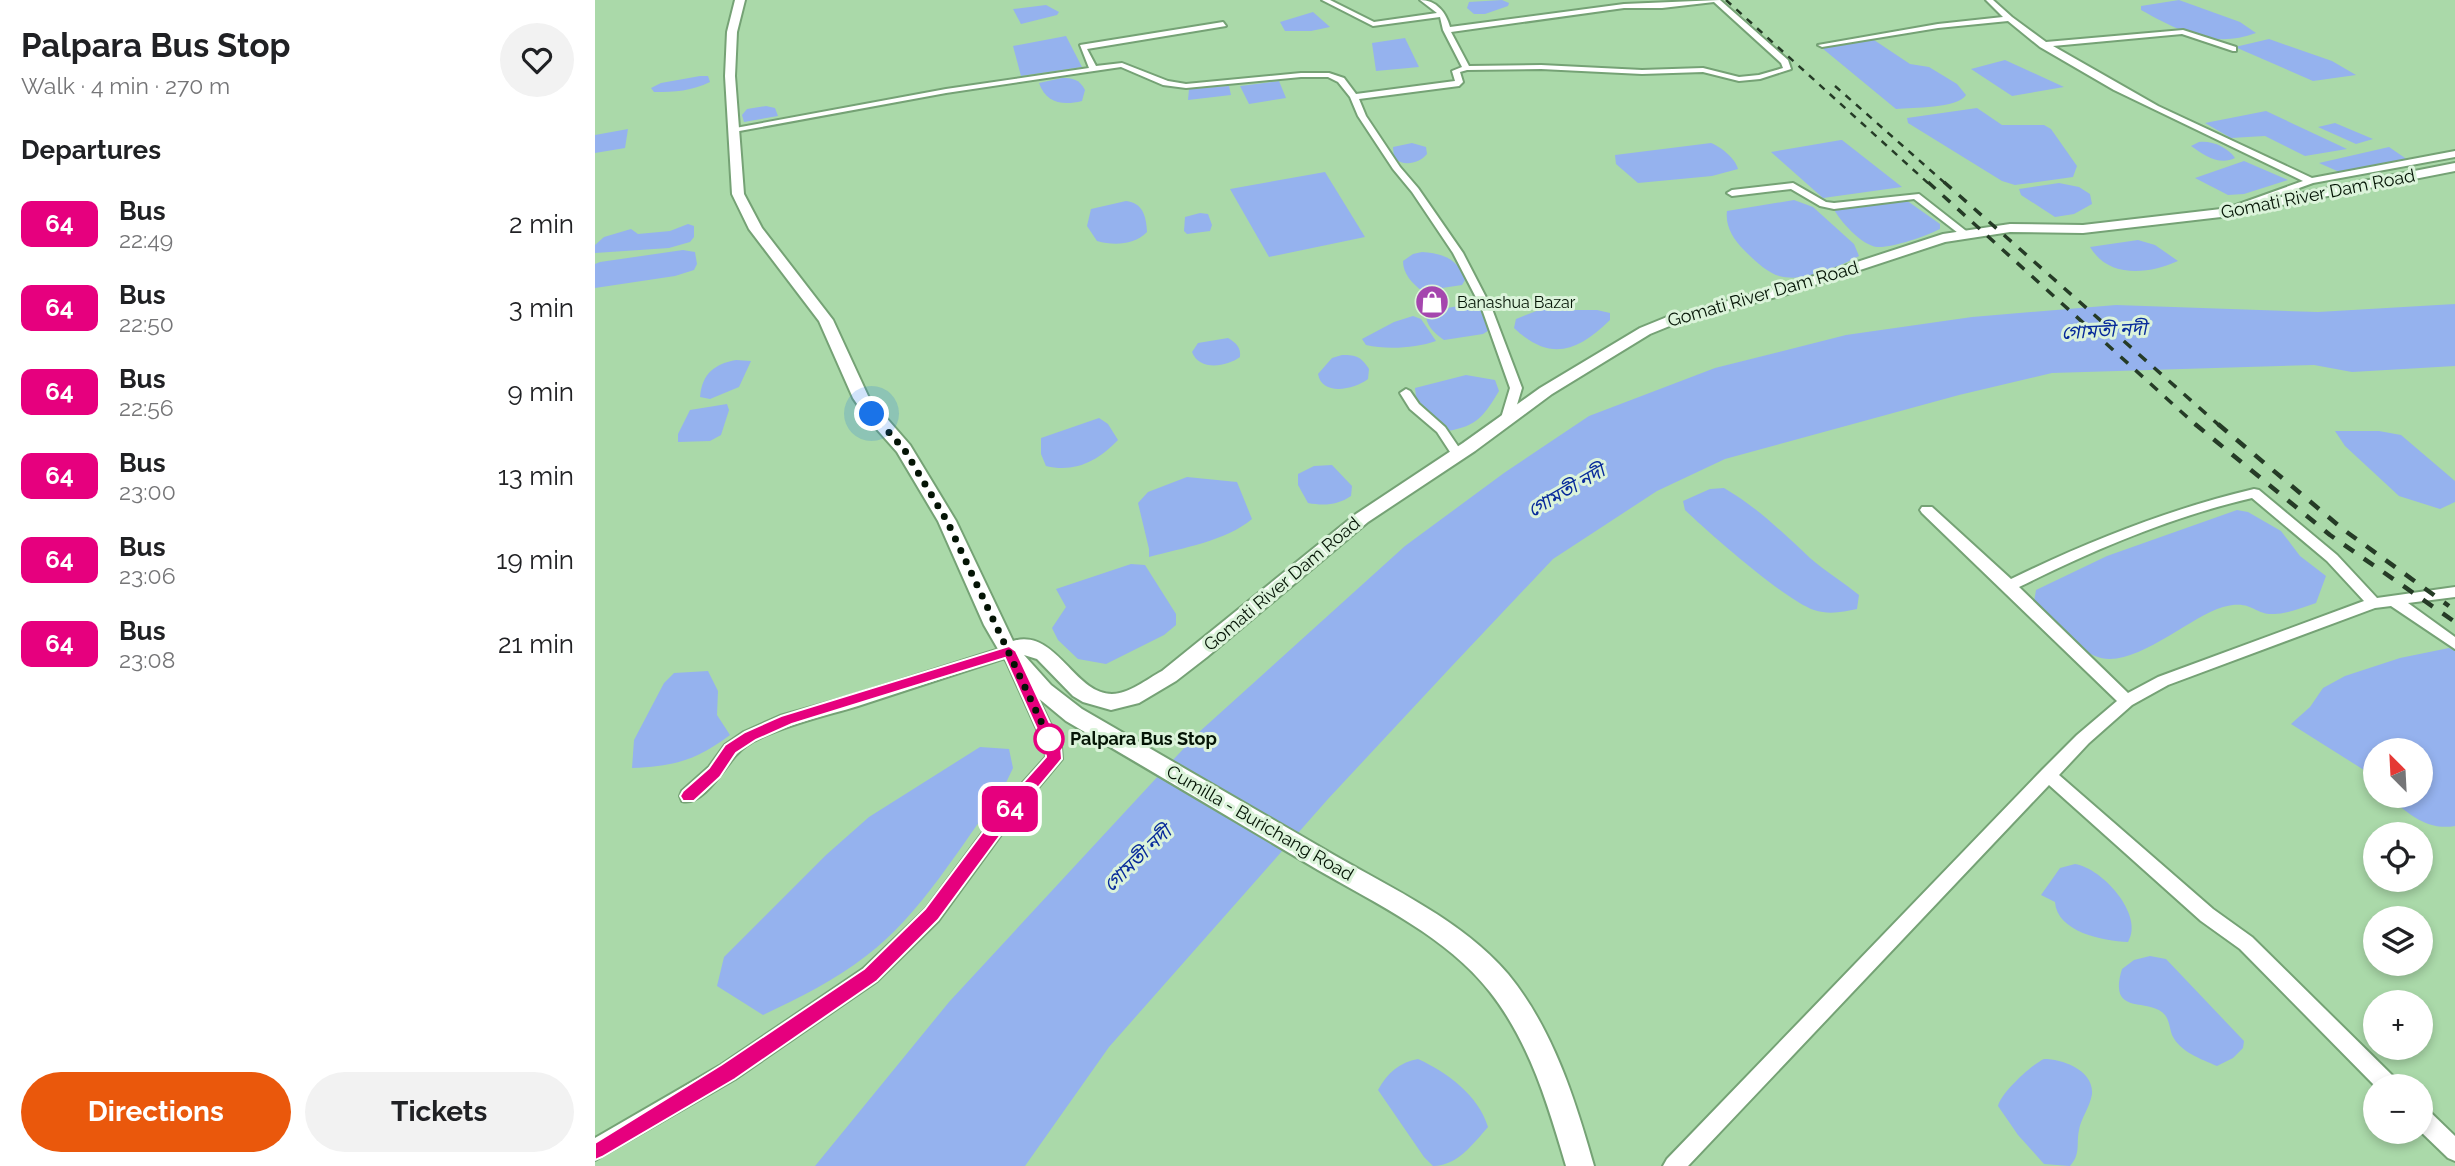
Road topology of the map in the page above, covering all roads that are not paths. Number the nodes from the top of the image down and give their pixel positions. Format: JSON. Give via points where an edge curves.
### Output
{"nodes":[{"id":1,"x":740,"y":0,"type":"edge"},
{"id":2,"x":1325,"y":0,"type":"edge"},
{"id":3,"x":1423,"y":0,"type":"edge"},
{"id":4,"x":1716,"y":0,"type":"edge"},
{"id":5,"x":1989,"y":0,"type":"edge"},
{"id":6,"x":1443,"y":14,"type":"junction"},
{"id":7,"x":2009,"y":19,"type":"junction"},
{"id":8,"x":1223,"y":24,"type":"dead end"},
{"id":9,"x":1447,"y":30,"type":"junction"},
{"id":10,"x":1822,"y":45,"type":"dead end"},
{"id":11,"x":2043,"y":45,"type":"junction"},
{"id":12,"x":2233,"y":48,"type":"dead end"},
{"id":13,"x":1093,"y":68,"type":"junction"},
{"id":14,"x":1466,"y":68,"type":"junction"},
{"id":15,"x":1354,"y":97,"type":"junction"},
{"id":16,"x":734,"y":129,"type":"junction"},
{"id":17,"x":2455,"y":154,"type":"edge"},
{"id":18,"x":2455,"y":167,"type":"edge"},
{"id":19,"x":2311,"y":181,"type":"junction"},
{"id":20,"x":1731,"y":193,"type":"dead end"},
{"id":21,"x":2221,"y":213,"type":"junction"},
{"id":22,"x":1965,"y":234,"type":"junction"},
{"id":23,"x":1406,"y":393,"type":"dead end"},
{"id":24,"x":1507,"y":418,"type":"junction"},
{"id":25,"x":1458,"y":455,"type":"junction"},
{"id":26,"x":1927,"y":510,"type":"dead end"},
{"id":27,"x":2009,"y":586,"type":"junction"},
{"id":28,"x":2455,"y":592,"type":"edge"},
{"id":29,"x":2393,"y":600,"type":"junction"},
{"id":30,"x":2373,"y":603,"type":"junction"},
{"id":31,"x":2455,"y":644,"type":"edge"},
{"id":32,"x":1009,"y":651,"type":"junction"},
{"id":33,"x":2127,"y":701,"type":"junction"},
{"id":34,"x":2048,"y":775,"type":"junction"},
{"id":35,"x":688,"y":796,"type":"dead end"},
{"id":36,"x":2377,"y":1074,"type":"edge"},
{"id":37,"x":2433,"y":1129,"type":"edge"},
{"id":38,"x":595,"y":1150,"type":"edge"},
{"id":39,"x":2455,"y":1151,"type":"edge"},
{"id":40,"x":1580,"y":1166,"type":"edge"},
{"id":41,"x":1674,"y":1166,"type":"edge"}],
"edges":[{"from":1,"to":16,"type":"main road","name":"Cumilla - Burichang Road","via":[[732,32]]},
{"from":2,"to":6,"type":"street","via":[[1373,23]]},
{"from":3,"to":6,"type":"street"},
{"from":4,"to":9,"type":"street","via":[[1624,6]]},
{"from":4,"to":14,"type":"street","via":[[1785,62],[1787,69],[1739,79],[1703,70]]},
{"from":5,"to":7,"type":"street"},
{"from":6,"to":9,"type":"street"},
{"from":7,"to":10,"type":"street"},
{"from":7,"to":11,"type":"street"},
{"from":8,"to":13,"type":"street","via":[[1083,47]]},
{"from":9,"to":14,"type":"street"},
{"from":11,"to":12,"type":"street","via":[[2183,32]]},
{"from":11,"to":19,"type":"street","via":[[2195,129]]},
{"from":13,"to":15,"type":"street","via":[[1127,65],[1166,83],[1186,86],[1329,75],[1341,80]]},
{"from":13,"to":16,"type":"street"},
{"from":14,"to":15,"type":"street","via":[[1456,71],[1456,84]]},
{"from":15,"to":24,"type":"street","via":[[1397,169],[1458,253],[1487,309],[1516,388]]},
{"from":16,"to":32,"type":"main road","name":"Cumilla - Burichang Road","via":[[738,194],[756,229],[826,320],[861,398],[904,449],[947,521]]},
{"from":17,"to":19,"type":"street"},
{"from":18,"to":21,"type":"main road","name":"Gomati River Dam Road"},
{"from":19,"to":21,"type":"street"},
{"from":20,"to":22,"type":"street","via":[[1793,186],[1834,206],[1916,196]]},
{"from":21,"to":22,"type":"main road","name":"Gomati River Dam Road","via":[[2094,228],[2010,228]]},
{"from":22,"to":24,"type":"main road","name":"Gomati River Dam Road","via":[[1654,327]]},
{"from":23,"to":25,"type":"street"},
{"from":24,"to":25,"type":"main road","name":"Gomati River Dam Road"},
{"from":25,"to":32,"type":"main road","name":"Gomati River Dam Road","via":[[1363,518],[1200,652],[1138,694],[1101,701],[1080,690],[1044,654],[1021,646]]},
{"from":26,"to":27,"type":"street"},
{"from":27,"to":30,"type":"street","via":[[2080,551],[2190,510],[2254,493],[2319,548]]},
{"from":27,"to":33,"type":"street"},
{"from":28,"to":29,"type":"street"},
{"from":29,"to":30,"type":"street"},
{"from":29,"to":31,"type":"street"},
{"from":30,"to":33,"type":"street","via":[[2163,681]]},
{"from":32,"to":35,"type":"street","via":[[786,720],[750,736],[731,749],[715,772]]},
{"from":32,"to":38,"type":"street","via":[[1054,759],[1010,809],[932,915],[870,975],[728,1072]]},
{"from":32,"to":40,"type":"main road","name":"Cumilla - Burichang Road","via":[[1061,706],[1423,919],[1465,949],[1497,982],[1522,1018],[1563,1106]]},
{"from":33,"to":34,"type":"street"},
{"from":34,"to":36,"type":"street","via":[[2207,915],[2246,943]]},
{"from":34,"to":41,"type":"street"},
{"from":37,"to":39,"type":"street"}]}
